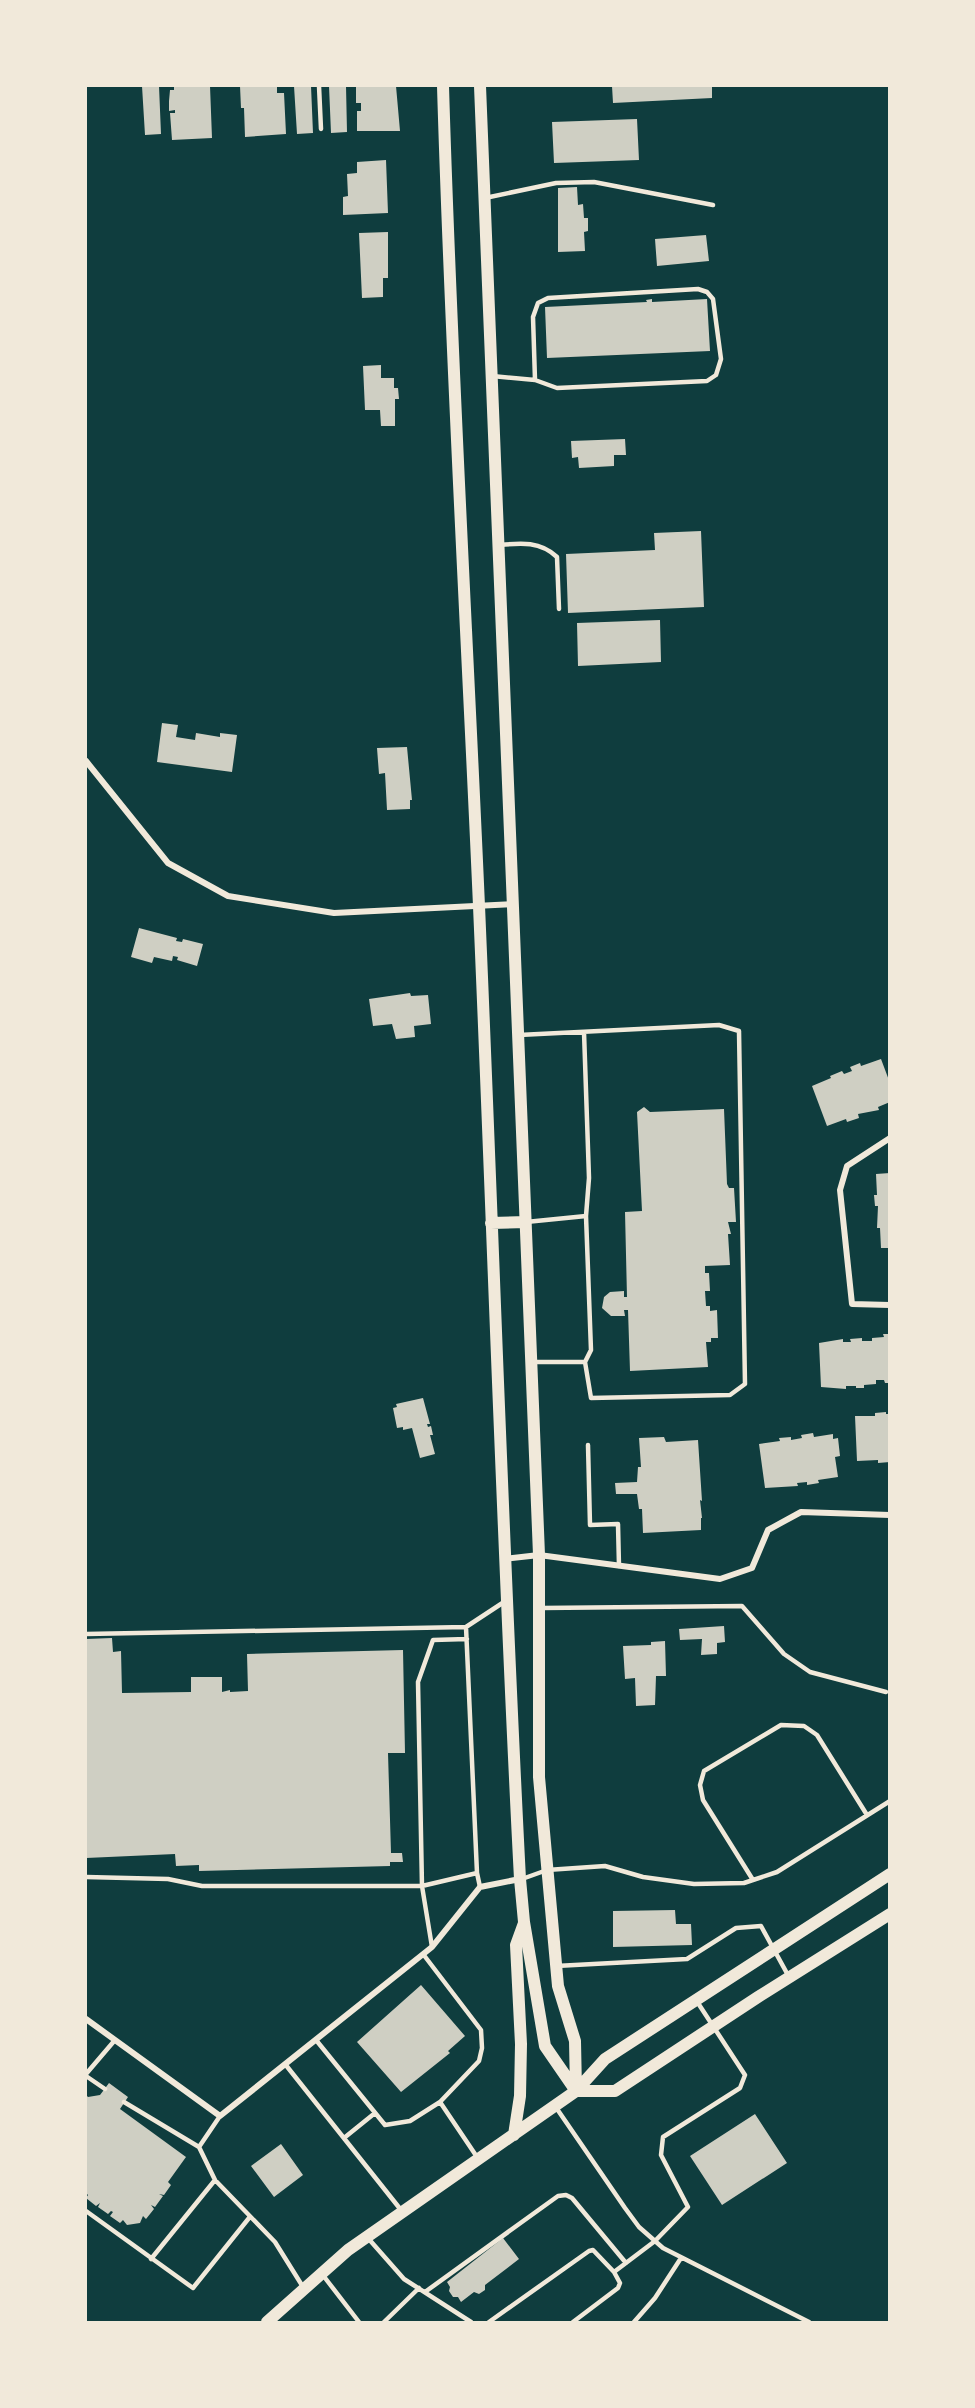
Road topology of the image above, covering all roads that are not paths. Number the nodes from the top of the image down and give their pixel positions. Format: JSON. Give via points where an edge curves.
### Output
{"nodes":[{"id":1,"x":319,"y":86,"type":"edge"},
{"id":2,"x":442,"y":86,"type":"edge"},
{"id":3,"x":480,"y":86,"type":"edge"},
{"id":4,"x":321,"y":129,"type":"dead end"},
{"id":5,"x":485,"y":198,"type":"junction"},
{"id":6,"x":713,"y":205,"type":"dead end"},
{"id":7,"x":492,"y":376,"type":"junction"},
{"id":8,"x":535,"y":380,"type":"junction"},
{"id":9,"x":499,"y":545,"type":"junction"},
{"id":10,"x":559,"y":609,"type":"dead end"},
{"id":11,"x":86,"y":761,"type":"edge"},
{"id":12,"x":513,"y":904,"type":"junction"},
{"id":13,"x":479,"y":905,"type":"junction"},
{"id":14,"x":584,"y":1032,"type":"junction"},
{"id":15,"x":518,"y":1035,"type":"junction"},
{"id":16,"x":890,"y":1138,"type":"edge"},
{"id":17,"x":586,"y":1216,"type":"junction"},
{"id":18,"x":526,"y":1222,"type":"junction"},
{"id":19,"x":491,"y":1223,"type":"junction"},
{"id":20,"x":890,"y":1305,"type":"edge"},
{"id":21,"x":531,"y":1362,"type":"junction"},
{"id":22,"x":585,"y":1362,"type":"junction"},
{"id":23,"x":588,"y":1445,"type":"dead end"},
{"id":24,"x":890,"y":1515,"type":"edge"},
{"id":25,"x":539,"y":1555,"type":"junction"},
{"id":26,"x":504,"y":1559,"type":"junction"},
{"id":27,"x":619,"y":1566,"type":"junction"},
{"id":28,"x":506,"y":1601,"type":"junction"},
{"id":29,"x":539,"y":1608,"type":"junction"},
{"id":30,"x":466,"y":1627,"type":"junction"},
{"id":31,"x":86,"y":1634,"type":"edge"},
{"id":32,"x":467,"y":1639,"type":"junction"},
{"id":33,"x":886,"y":1692,"type":"dead end"},
{"id":34,"x":890,"y":1801,"type":"edge"},
{"id":35,"x":867,"y":1815,"type":"junction"},
{"id":36,"x":547,"y":1870,"type":"junction"},
{"id":37,"x":477,"y":1874,"type":"junction"},
{"id":38,"x":890,"y":1874,"type":"edge"},
{"id":39,"x":86,"y":1877,"type":"edge"},
{"id":40,"x":520,"y":1879,"type":"junction"},
{"id":41,"x":753,"y":1880,"type":"junction"},
{"id":42,"x":422,"y":1886,"type":"junction"},
{"id":43,"x":480,"y":1887,"type":"junction"},
{"id":44,"x":890,"y":1914,"type":"edge"},
{"id":45,"x":524,"y":1922,"type":"junction"},
{"id":46,"x":432,"y":1947,"type":"junction"},
{"id":47,"x":774,"y":1949,"type":"junction"},
{"id":48,"x":423,"y":1954,"type":"junction"},
{"id":49,"x":556,"y":1966,"type":"junction"},
{"id":50,"x":789,"y":1977,"type":"junction"},
{"id":51,"x":696,"y":2000,"type":"junction"},
{"id":52,"x":86,"y":2019,"type":"edge"},
{"id":53,"x":712,"y":2027,"type":"junction"},
{"id":54,"x":115,"y":2040,"type":"junction"},
{"id":55,"x":316,"y":2040,"type":"junction"},
{"id":56,"x":285,"y":2064,"type":"junction"},
{"id":57,"x":86,"y":2075,"type":"edge"},
{"id":58,"x":105,"y":2089,"type":"dead end"},
{"id":59,"x":576,"y":2091,"type":"junction"},
{"id":60,"x":124,"y":2102,"type":"dead end"},
{"id":61,"x":440,"y":2102,"type":"junction"},
{"id":62,"x":555,"y":2106,"type":"junction"},
{"id":63,"x":375,"y":2113,"type":"junction"},
{"id":64,"x":220,"y":2116,"type":"junction"},
{"id":65,"x":514,"y":2135,"type":"junction"},
{"id":66,"x":344,"y":2138,"type":"junction"},
{"id":67,"x":199,"y":2147,"type":"junction"},
{"id":68,"x":478,"y":2160,"type":"junction"},
{"id":69,"x":215,"y":2180,"type":"junction"},
{"id":70,"x":86,"y":2211,"type":"edge"},
{"id":71,"x":403,"y":2212,"type":"junction"},
{"id":72,"x":249,"y":2218,"type":"junction"},
{"id":73,"x":367,"y":2237,"type":"junction"},
{"id":74,"x":655,"y":2241,"type":"junction"},
{"id":75,"x":681,"y":2258,"type":"junction"},
{"id":76,"x":151,"y":2259,"type":"junction"},
{"id":77,"x":626,"y":2263,"type":"junction"},
{"id":78,"x":614,"y":2272,"type":"junction"},
{"id":79,"x":322,"y":2274,"type":"junction"},
{"id":80,"x":419,"y":2288,"type":"junction"},
{"id":81,"x":304,"y":2290,"type":"junction"},
{"id":82,"x":425,"y":2292,"type":"junction"},
{"id":83,"x":267,"y":2322,"type":"edge"},
{"id":84,"x":359,"y":2322,"type":"edge"},
{"id":85,"x":384,"y":2322,"type":"edge"},
{"id":86,"x":471,"y":2322,"type":"edge"},
{"id":87,"x":489,"y":2322,"type":"edge"},
{"id":88,"x":573,"y":2322,"type":"edge"},
{"id":89,"x":634,"y":2322,"type":"edge"},
{"id":90,"x":809,"y":2322,"type":"edge"}],
"edges":[{"from":1,"to":4,"type":"lane"},
{"from":2,"to":13,"type":"main road"},
{"from":3,"to":5,"type":"main road"},
{"from":5,"to":6,"type":"lane","via":[[556,183],[594,182]]},
{"from":5,"to":7,"type":"main road"},
{"from":7,"to":8,"type":"lane"},
{"from":7,"to":9,"type":"main road"},
{"from":8,"to":8,"type":"lane","via":[[557,388],[707,381],[716,375],[721,359],[713,299],[698,289],[548,298],[538,303],[533,317]]},
{"from":9,"to":10,"type":"lane","via":[[533,544],[557,557]]},
{"from":9,"to":12,"type":"main road"},
{"from":11,"to":13,"type":"street","via":[[168,863],[228,896],[334,914]]},
{"from":12,"to":13,"type":"street"},
{"from":12,"to":15,"type":"main road"},
{"from":13,"to":19,"type":"main road"},
{"from":14,"to":15,"type":"lane"},
{"from":14,"to":17,"type":"lane","via":[[589,1178]]},
{"from":14,"to":22,"type":"lane","via":[[719,1025],[740,1031],[745,1384],[730,1395],[591,1398]]},
{"from":15,"to":18,"type":"main road"},
{"from":16,"to":20,"type":"street","via":[[847,1166],[840,1190],[852,1304]]},
{"from":17,"to":18,"type":"lane"},
{"from":17,"to":22,"type":"lane","via":[[591,1350]]},
{"from":18,"to":19,"type":"main road"},
{"from":18,"to":21,"type":"main road"},
{"from":19,"to":26,"type":"main road"},
{"from":21,"to":22,"type":"lane"},
{"from":21,"to":25,"type":"main road"},
{"from":23,"to":27,"type":"lane","via":[[590,1525],[618,1524]]},
{"from":24,"to":27,"type":"street","via":[[801,1512],[768,1530],[752,1568],[720,1579]]},
{"from":25,"to":26,"type":"street"},
{"from":25,"to":27,"type":"street"},
{"from":25,"to":29,"type":"main road"},
{"from":26,"to":28,"type":"main road"},
{"from":28,"to":30,"type":"lane"},
{"from":28,"to":40,"type":"main road"},
{"from":29,"to":33,"type":"lane","via":[[742,1606],[784,1654],[810,1672]]},
{"from":29,"to":36,"type":"main road","via":[[539,1777]]},
{"from":30,"to":31,"type":"lane"},
{"from":30,"to":32,"type":"lane"},
{"from":32,"to":37,"type":"lane"},
{"from":32,"to":42,"type":"lane","via":[[434,1640],[418,1682]]},
{"from":34,"to":35,"type":"lane"},
{"from":35,"to":41,"type":"lane","via":[[777,1872]]},
{"from":35,"to":41,"type":"lane","via":[[817,1735],[804,1726],[781,1725],[704,1771],[700,1785],[703,1800]]},
{"from":36,"to":40,"type":"lane"},
{"from":36,"to":41,"type":"lane","via":[[605,1866],[643,1877],[694,1884]]},
{"from":36,"to":49,"type":"main road"},
{"from":37,"to":42,"type":"lane"},
{"from":37,"to":43,"type":"lane"},
{"from":38,"to":47,"type":"main road"},
{"from":39,"to":42,"type":"lane","via":[[168,1880],[202,1886]]},
{"from":40,"to":43,"type":"street"},
{"from":40,"to":45,"type":"main road"},
{"from":42,"to":46,"type":"lane"},
{"from":43,"to":46,"type":"street"},
{"from":44,"to":50,"type":"main road"},
{"from":45,"to":59,"type":"main road","via":[[545,2046]]},
{"from":45,"to":65,"type":"main road","via":[[516,1945],[521,2044]]},
{"from":46,"to":48,"type":"street"},
{"from":47,"to":49,"type":"lane","via":[[761,1926],[736,1928],[687,1959]]},
{"from":47,"to":50,"type":"lane"},
{"from":47,"to":51,"type":"main road"},
{"from":48,"to":55,"type":"street"},
{"from":48,"to":61,"type":"lane","via":[[481,2030],[478,2061]]},
{"from":49,"to":59,"type":"main road","via":[[575,2041]]},
{"from":50,"to":53,"type":"main road"},
{"from":51,"to":53,"type":"lane"},
{"from":51,"to":59,"type":"main road","via":[[605,2059]]},
{"from":52,"to":54,"type":"street"},
{"from":53,"to":59,"type":"main road","via":[[615,2091]]},
{"from":53,"to":74,"type":"lane","via":[[745,2075],[740,2088],[663,2137],[661,2155],[688,2206]]},
{"from":54,"to":57,"type":"lane"},
{"from":54,"to":64,"type":"street"},
{"from":55,"to":56,"type":"street"},
{"from":55,"to":63,"type":"lane"},
{"from":56,"to":64,"type":"street"},
{"from":56,"to":66,"type":"lane"},
{"from":57,"to":58,"type":"lane"},
{"from":59,"to":62,"type":"main road"},
{"from":60,"to":67,"type":"lane"},
{"from":61,"to":63,"type":"lane","via":[[410,2121],[385,2125]]},
{"from":61,"to":68,"type":"lane"},
{"from":62,"to":65,"type":"main road"},
{"from":62,"to":74,"type":"lane","via":[[625,2208]]},
{"from":63,"to":66,"type":"lane"},
{"from":64,"to":67,"type":"lane"},
{"from":65,"to":68,"type":"main road"},
{"from":66,"to":71,"type":"lane"},
{"from":67,"to":69,"type":"lane"},
{"from":68,"to":71,"type":"main road"},
{"from":69,"to":72,"type":"lane"},
{"from":69,"to":76,"type":"lane"},
{"from":70,"to":76,"type":"lane"},
{"from":71,"to":73,"type":"main road"},
{"from":72,"to":76,"type":"lane","via":[[196,2287],[191,2288]]},
{"from":72,"to":81,"type":"lane","via":[[275,2242]]},
{"from":73,"to":79,"type":"main road"},
{"from":73,"to":80,"type":"lane","via":[[404,2278]]},
{"from":74,"to":75,"type":"lane"},
{"from":74,"to":77,"type":"lane"},
{"from":75,"to":89,"type":"lane"},
{"from":75,"to":90,"type":"lane"},
{"from":77,"to":78,"type":"lane"},
{"from":77,"to":82,"type":"lane","via":[[572,2198],[558,2196]]},
{"from":78,"to":87,"type":"lane","via":[[597,2252],[589,2251]]},
{"from":78,"to":88,"type":"lane","via":[[620,2283],[618,2288]]},
{"from":79,"to":81,"type":"main road"},
{"from":79,"to":84,"type":"lane"},
{"from":80,"to":82,"type":"lane"},
{"from":80,"to":85,"type":"lane"},
{"from":81,"to":83,"type":"main road"},
{"from":82,"to":86,"type":"lane"}]}
